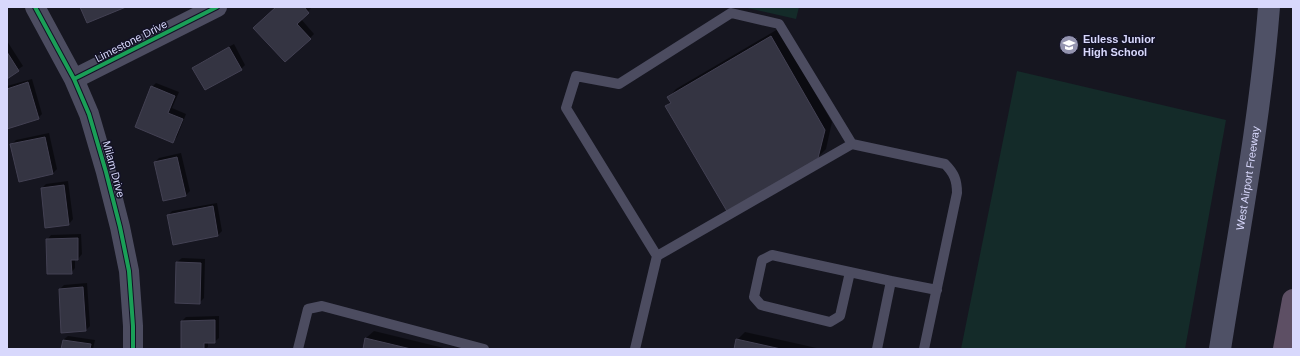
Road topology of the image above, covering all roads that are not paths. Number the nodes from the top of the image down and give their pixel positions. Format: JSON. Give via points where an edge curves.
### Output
{"nodes":[{"id":1,"x":35,"y":7,"type":"edge"},
{"id":2,"x":217,"y":7,"type":"edge"},
{"id":3,"x":1269,"y":7,"type":"edge"},
{"id":4,"x":74,"y":79,"type":"junction"},
{"id":5,"x":852,"y":144,"type":"junction"},
{"id":6,"x":657,"y":256,"type":"junction"},
{"id":7,"x":850,"y":272,"type":"junction"},
{"id":8,"x":891,"y":281,"type":"junction"},
{"id":9,"x":936,"y":290,"type":"junction"},
{"id":10,"x":1229,"y":293,"type":"junction"},
{"id":11,"x":1293,"y":300,"type":"edge"},
{"id":12,"x":133,"y":349,"type":"edge"},
{"id":13,"x":298,"y":349,"type":"edge"},
{"id":14,"x":484,"y":349,"type":"edge"},
{"id":15,"x":635,"y":349,"type":"edge"},
{"id":16,"x":877,"y":349,"type":"edge"},
{"id":17,"x":924,"y":349,"type":"edge"},
{"id":18,"x":1220,"y":349,"type":"edge"},
{"id":19,"x":1236,"y":349,"type":"edge"},
{"id":20,"x":1284,"y":349,"type":"edge"}],
"edges":[{"from":1,"to":4,"type":"street","name":"Milam Drive"},
{"from":2,"to":4,"type":"street","name":"Limestone Drive"},
{"from":3,"to":10,"type":"main road","name":"West Airport Freeway","via":[[1252,155]]},
{"from":4,"to":12,"type":"street","name":"Milam Drive","via":[[89,114],[120,228],[129,272]]},
{"from":5,"to":6,"type":"lane"},
{"from":5,"to":6,"type":"lane","via":[[779,24],[731,13],[619,84],[576,76],[566,108]]},
{"from":5,"to":9,"type":"lane","via":[[945,164],[952,171],[957,182],[957,193]]},
{"from":6,"to":15,"type":"lane"},
{"from":7,"to":7,"type":"lane","via":[[772,255],[762,260],[754,296],[761,305],[830,322],[840,316]]},
{"from":7,"to":8,"type":"lane"},
{"from":8,"to":9,"type":"lane"},
{"from":8,"to":16,"type":"lane"},
{"from":9,"to":17,"type":"lane"},
{"from":10,"to":18,"type":"main road","name":"West Airport Freeway"},
{"from":10,"to":19,"type":"main road"},
{"from":11,"to":20,"type":"highway"},
{"from":13,"to":14,"type":"lane","via":[[308,309],[322,306]]}]}
